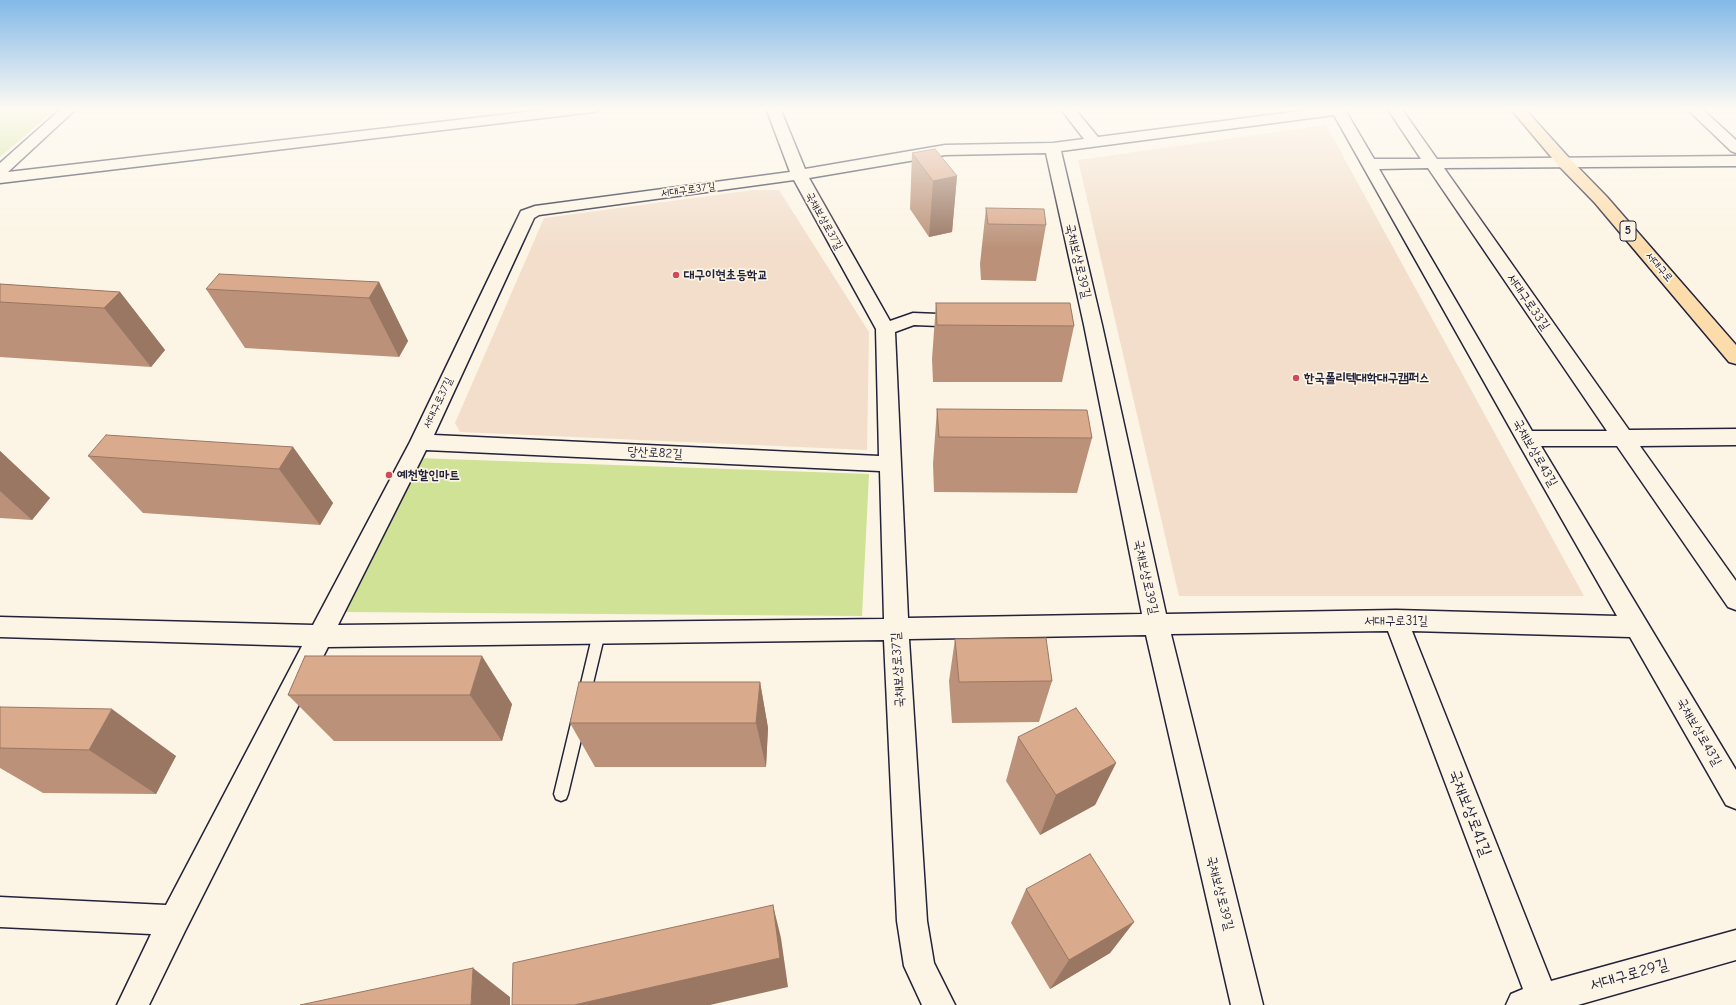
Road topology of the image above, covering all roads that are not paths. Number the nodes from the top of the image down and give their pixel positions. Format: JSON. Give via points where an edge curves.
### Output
{"nodes":[{"id":1,"x":18,"y":155,"type":"edge"},
{"id":2,"x":191,"y":155,"type":"edge"},
{"id":3,"x":791,"y":155,"type":"edge"},
{"id":4,"x":916,"y":155,"type":"edge"},
{"id":5,"x":1054,"y":155,"type":"edge"},
{"id":6,"x":1364,"y":155,"type":"edge"},
{"id":7,"x":1428,"y":155,"type":"edge"},
{"id":8,"x":1558,"y":155,"type":"edge"},
{"id":9,"x":1736,"y":160,"type":"edge"},
{"id":10,"x":1564,"y":162,"type":"junction"},
{"id":11,"x":1369,"y":164,"type":"junction"},
{"id":12,"x":1434,"y":164,"type":"junction"},
{"id":13,"x":0,"y":171,"type":"edge"},
{"id":14,"x":799,"y":175,"type":"junction"},
{"id":15,"x":0,"y":178,"type":"edge"},
{"id":16,"x":983,"y":321,"type":"edge"},
{"id":17,"x":885,"y":329,"type":"junction"},
{"id":18,"x":1736,"y":357,"type":"edge"},
{"id":19,"x":1736,"y":437,"type":"edge"},
{"id":20,"x":1526,"y":439,"type":"junction"},
{"id":21,"x":1624,"y":439,"type":"junction"},
{"id":22,"x":420,"y":442,"type":"junction"},
{"id":23,"x":890,"y":464,"type":"junction"},
{"id":24,"x":1736,"y":600,"type":"edge"},
{"id":25,"x":1396,"y":620,"type":"junction"},
{"id":26,"x":1156,"y":625,"type":"junction"},
{"id":27,"x":1636,"y":626,"type":"junction"},
{"id":28,"x":0,"y":627,"type":"edge"},
{"id":29,"x":896,"y":629,"type":"junction"},
{"id":30,"x":600,"y":633,"type":"junction"},
{"id":31,"x":320,"y":636,"type":"junction"},
{"id":32,"x":561,"y":794,"type":"dead end"},
{"id":33,"x":1736,"y":796,"type":"edge"},
{"id":34,"x":0,"y":912,"type":"edge"},
{"id":35,"x":174,"y":920,"type":"junction"},
{"id":36,"x":1736,"y":945,"type":"edge"},
{"id":37,"x":1537,"y":1003,"type":"edge"},
{"id":38,"x":133,"y":1005,"type":"edge"},
{"id":39,"x":939,"y":1005,"type":"edge"},
{"id":40,"x":1247,"y":1005,"type":"edge"}],
"edges":[{"from":1,"to":13,"type":"street"},
{"from":2,"to":15,"type":"street"},
{"from":3,"to":14,"type":"street","name":"국채보상로37길"},
{"from":4,"to":14,"type":"street","name":"서대구로37길"},
{"from":5,"to":26,"type":"street","name":"국채보상로39길","via":[[1085,325]]},
{"from":6,"to":11,"type":"street","name":"국채보상로43길"},
{"from":7,"to":12,"type":"street"},
{"from":8,"to":10,"type":"main road","name":"서대구로","number":"5"},
{"from":9,"to":10,"type":"street"},
{"from":10,"to":12,"type":"street"},
{"from":10,"to":18,"type":"main road","name":"서대구로","number":"5","via":[[1601,200]]},
{"from":11,"to":12,"type":"street"},
{"from":11,"to":20,"type":"street","name":"국채보상로43길"},
{"from":12,"to":21,"type":"street","name":"서대구로33길"},
{"from":14,"to":17,"type":"street","name":"국채보상로37길"},
{"from":14,"to":22,"type":"street","name":"서대구로37길","via":[[535,211],[527,215]]},
{"from":16,"to":17,"type":"street","via":[[913,319]]},
{"from":17,"to":23,"type":"street","name":"국채보상로37길"},
{"from":19,"to":21,"type":"street"},
{"from":20,"to":21,"type":"street"},
{"from":20,"to":27,"type":"street","name":"국채보상로43길"},
{"from":21,"to":24,"type":"street","name":"서대구로33길"},
{"from":22,"to":23,"type":"street","name":"당산로82길"},
{"from":22,"to":31,"type":"street"},
{"from":23,"to":29,"type":"street","name":"국채보상로37길"},
{"from":25,"to":26,"type":"street","name":"서대구로31길"},
{"from":25,"to":27,"type":"street","name":"서대구로31길"},
{"from":25,"to":37,"type":"street","name":"국채보상로41길"},
{"from":26,"to":29,"type":"street","name":"서대구로31길"},
{"from":26,"to":40,"type":"street","name":"국채보상로39길"},
{"from":27,"to":33,"type":"street","name":"국채보상로43길"},
{"from":28,"to":31,"type":"street","name":"서대구로31길"},
{"from":29,"to":30,"type":"street","name":"서대구로31길"},
{"from":29,"to":39,"type":"street","name":"국채보상로37길","via":[[912,921],[919,966]]},
{"from":30,"to":31,"type":"street","name":"서대구로31길"},
{"from":30,"to":32,"type":"lane"},
{"from":31,"to":35,"type":"street"},
{"from":34,"to":35,"type":"street"},
{"from":35,"to":38,"type":"street"},
{"from":36,"to":37,"type":"street","name":"서대구로29길"}]}
